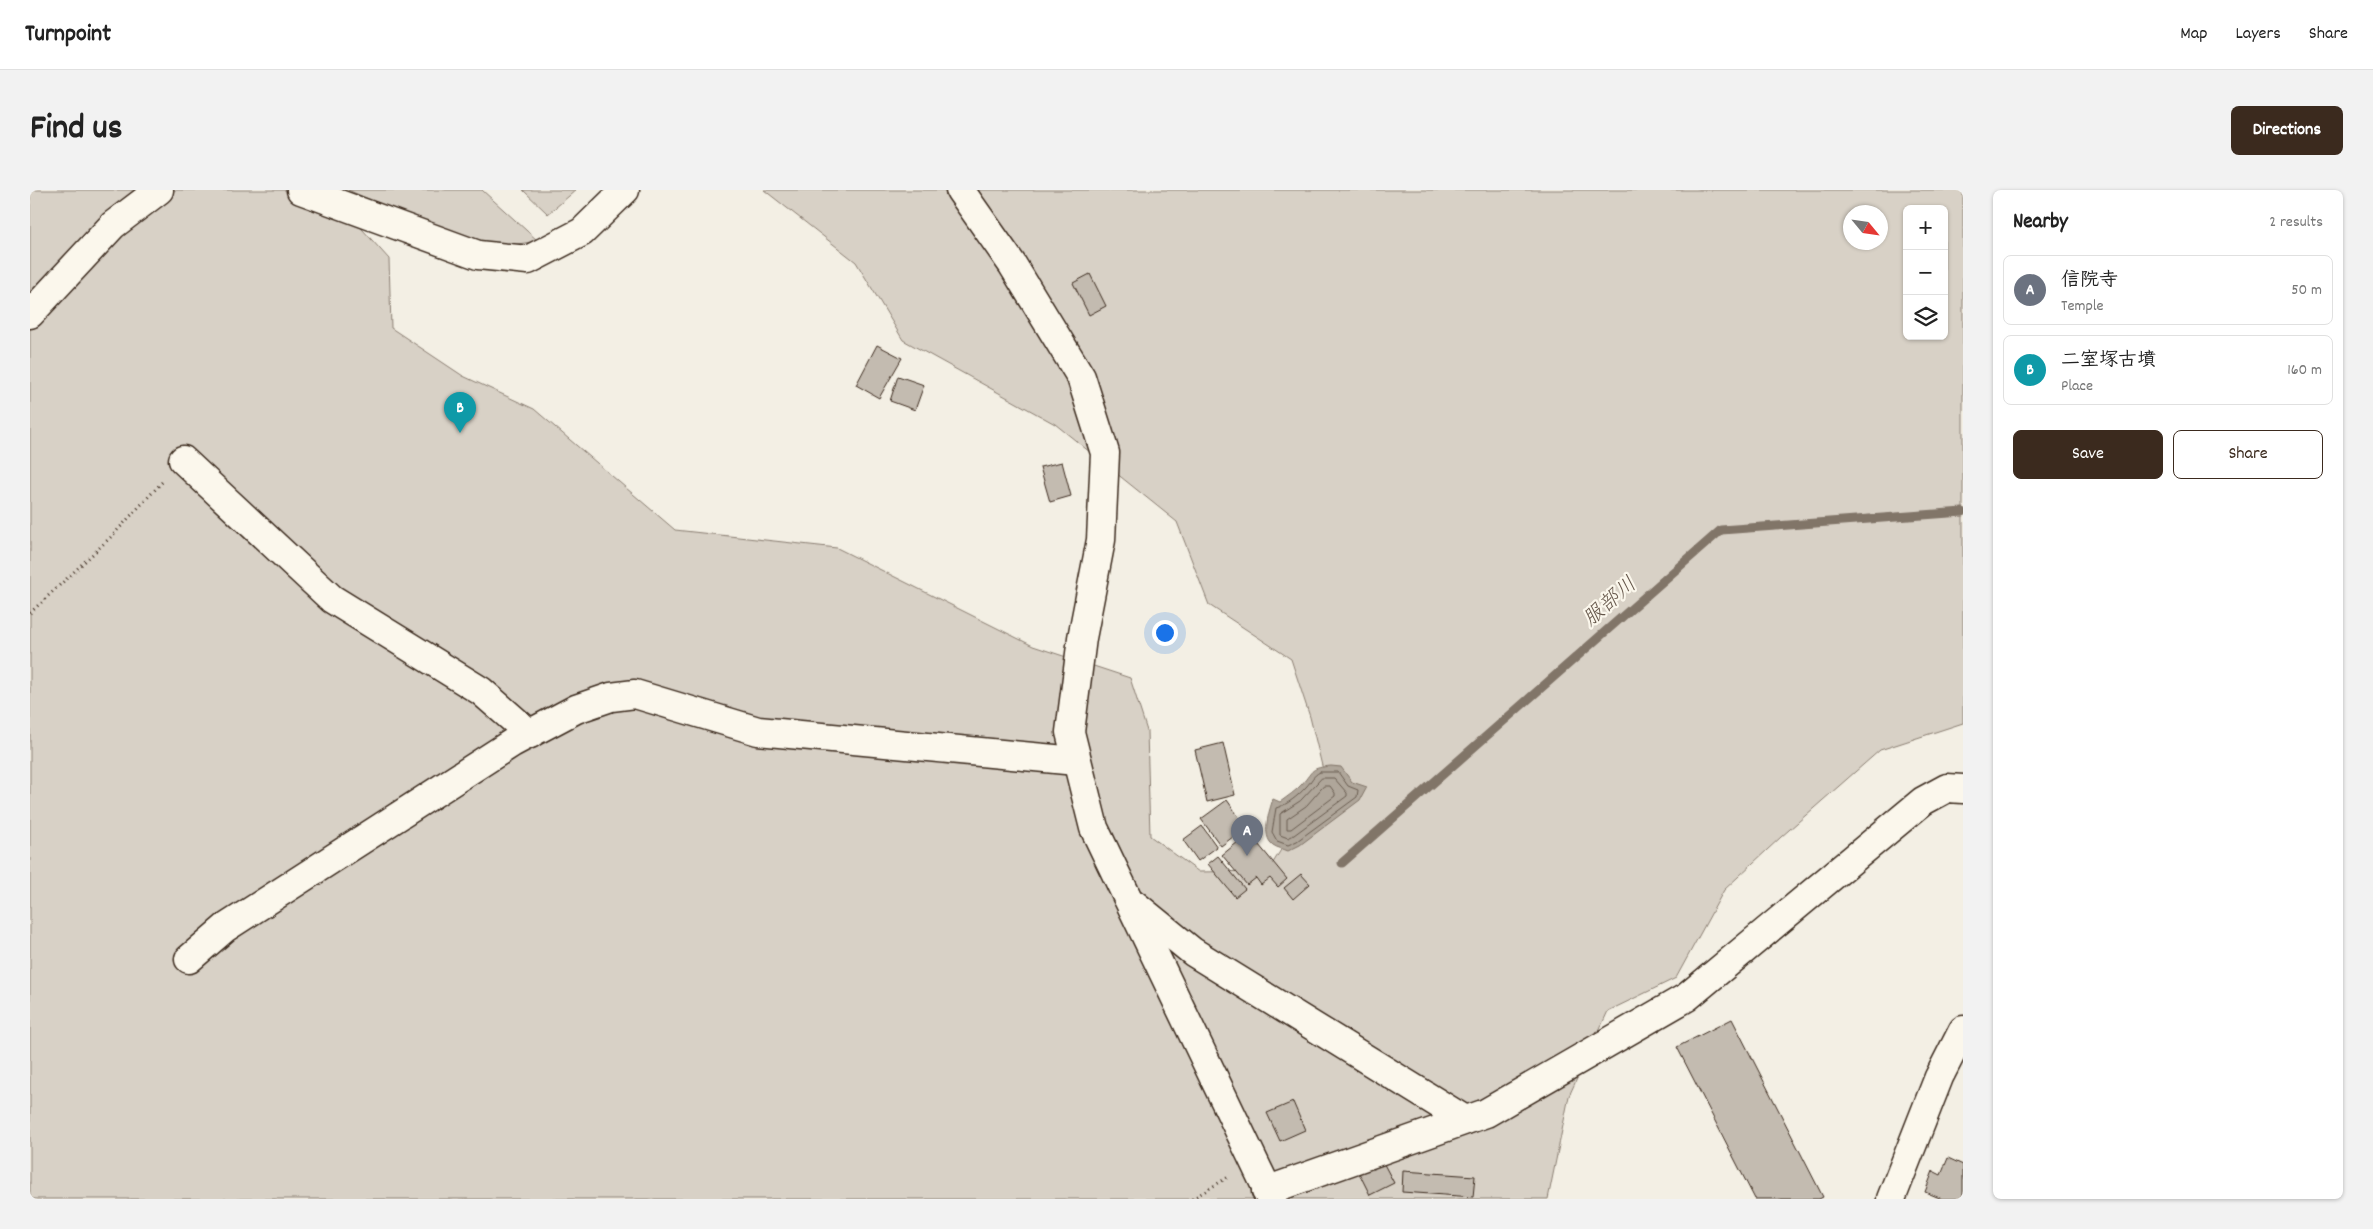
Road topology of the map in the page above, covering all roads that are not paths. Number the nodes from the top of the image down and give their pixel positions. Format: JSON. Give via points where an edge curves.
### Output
{"nodes":[{"id":1,"x":159,"y":190,"type":"edge"},
{"id":2,"x":301,"y":190,"type":"edge"},
{"id":3,"x":625,"y":190,"type":"edge"},
{"id":4,"x":960,"y":190,"type":"edge"},
{"id":5,"x":30,"y":314,"type":"edge"},
{"id":6,"x":183,"y":460,"type":"road end"},
{"id":7,"x":530,"y":734,"type":"junction"},
{"id":8,"x":1076,"y":761,"type":"junction"},
{"id":9,"x":1963,"y":789,"type":"edge"},
{"id":10,"x":1127,"y":898,"type":"junction"},
{"id":11,"x":189,"y":959,"type":"dead end"},
{"id":12,"x":1963,"y":1030,"type":"edge"},
{"id":13,"x":1465,"y":1120,"type":"junction"},
{"id":14,"x":1269,"y":1195,"type":"edge"},
{"id":15,"x":1891,"y":1199,"type":"edge"}],
"edges":[{"from":1,"to":5,"type":"street","via":[[113,225]]},
{"from":2,"to":3,"type":"street","via":[[478,255],[528,260],[582,232]]},
{"from":4,"to":8,"type":"street","via":[[1012,264],[1081,377],[1105,453],[1101,540],[1082,638],[1070,732]]},
{"from":6,"to":7,"type":"street","via":[[332,599],[481,691]]},
{"from":7,"to":8,"type":"street","via":[[576,709],[611,697],[635,694],[758,731]]},
{"from":7,"to":11,"type":"street","via":[[225,928]]},
{"from":8,"to":10,"type":"street","via":[[1094,828]]},
{"from":9,"to":13,"type":"street","via":[[1947,788],[1923,801],[1686,997],[1486,1113]]},
{"from":10,"to":13,"type":"street","via":[[1193,952]]},
{"from":10,"to":14,"type":"street"},
{"from":12,"to":15,"type":"street","via":[[1939,1077]]},
{"from":13,"to":14,"type":"street"}]}
